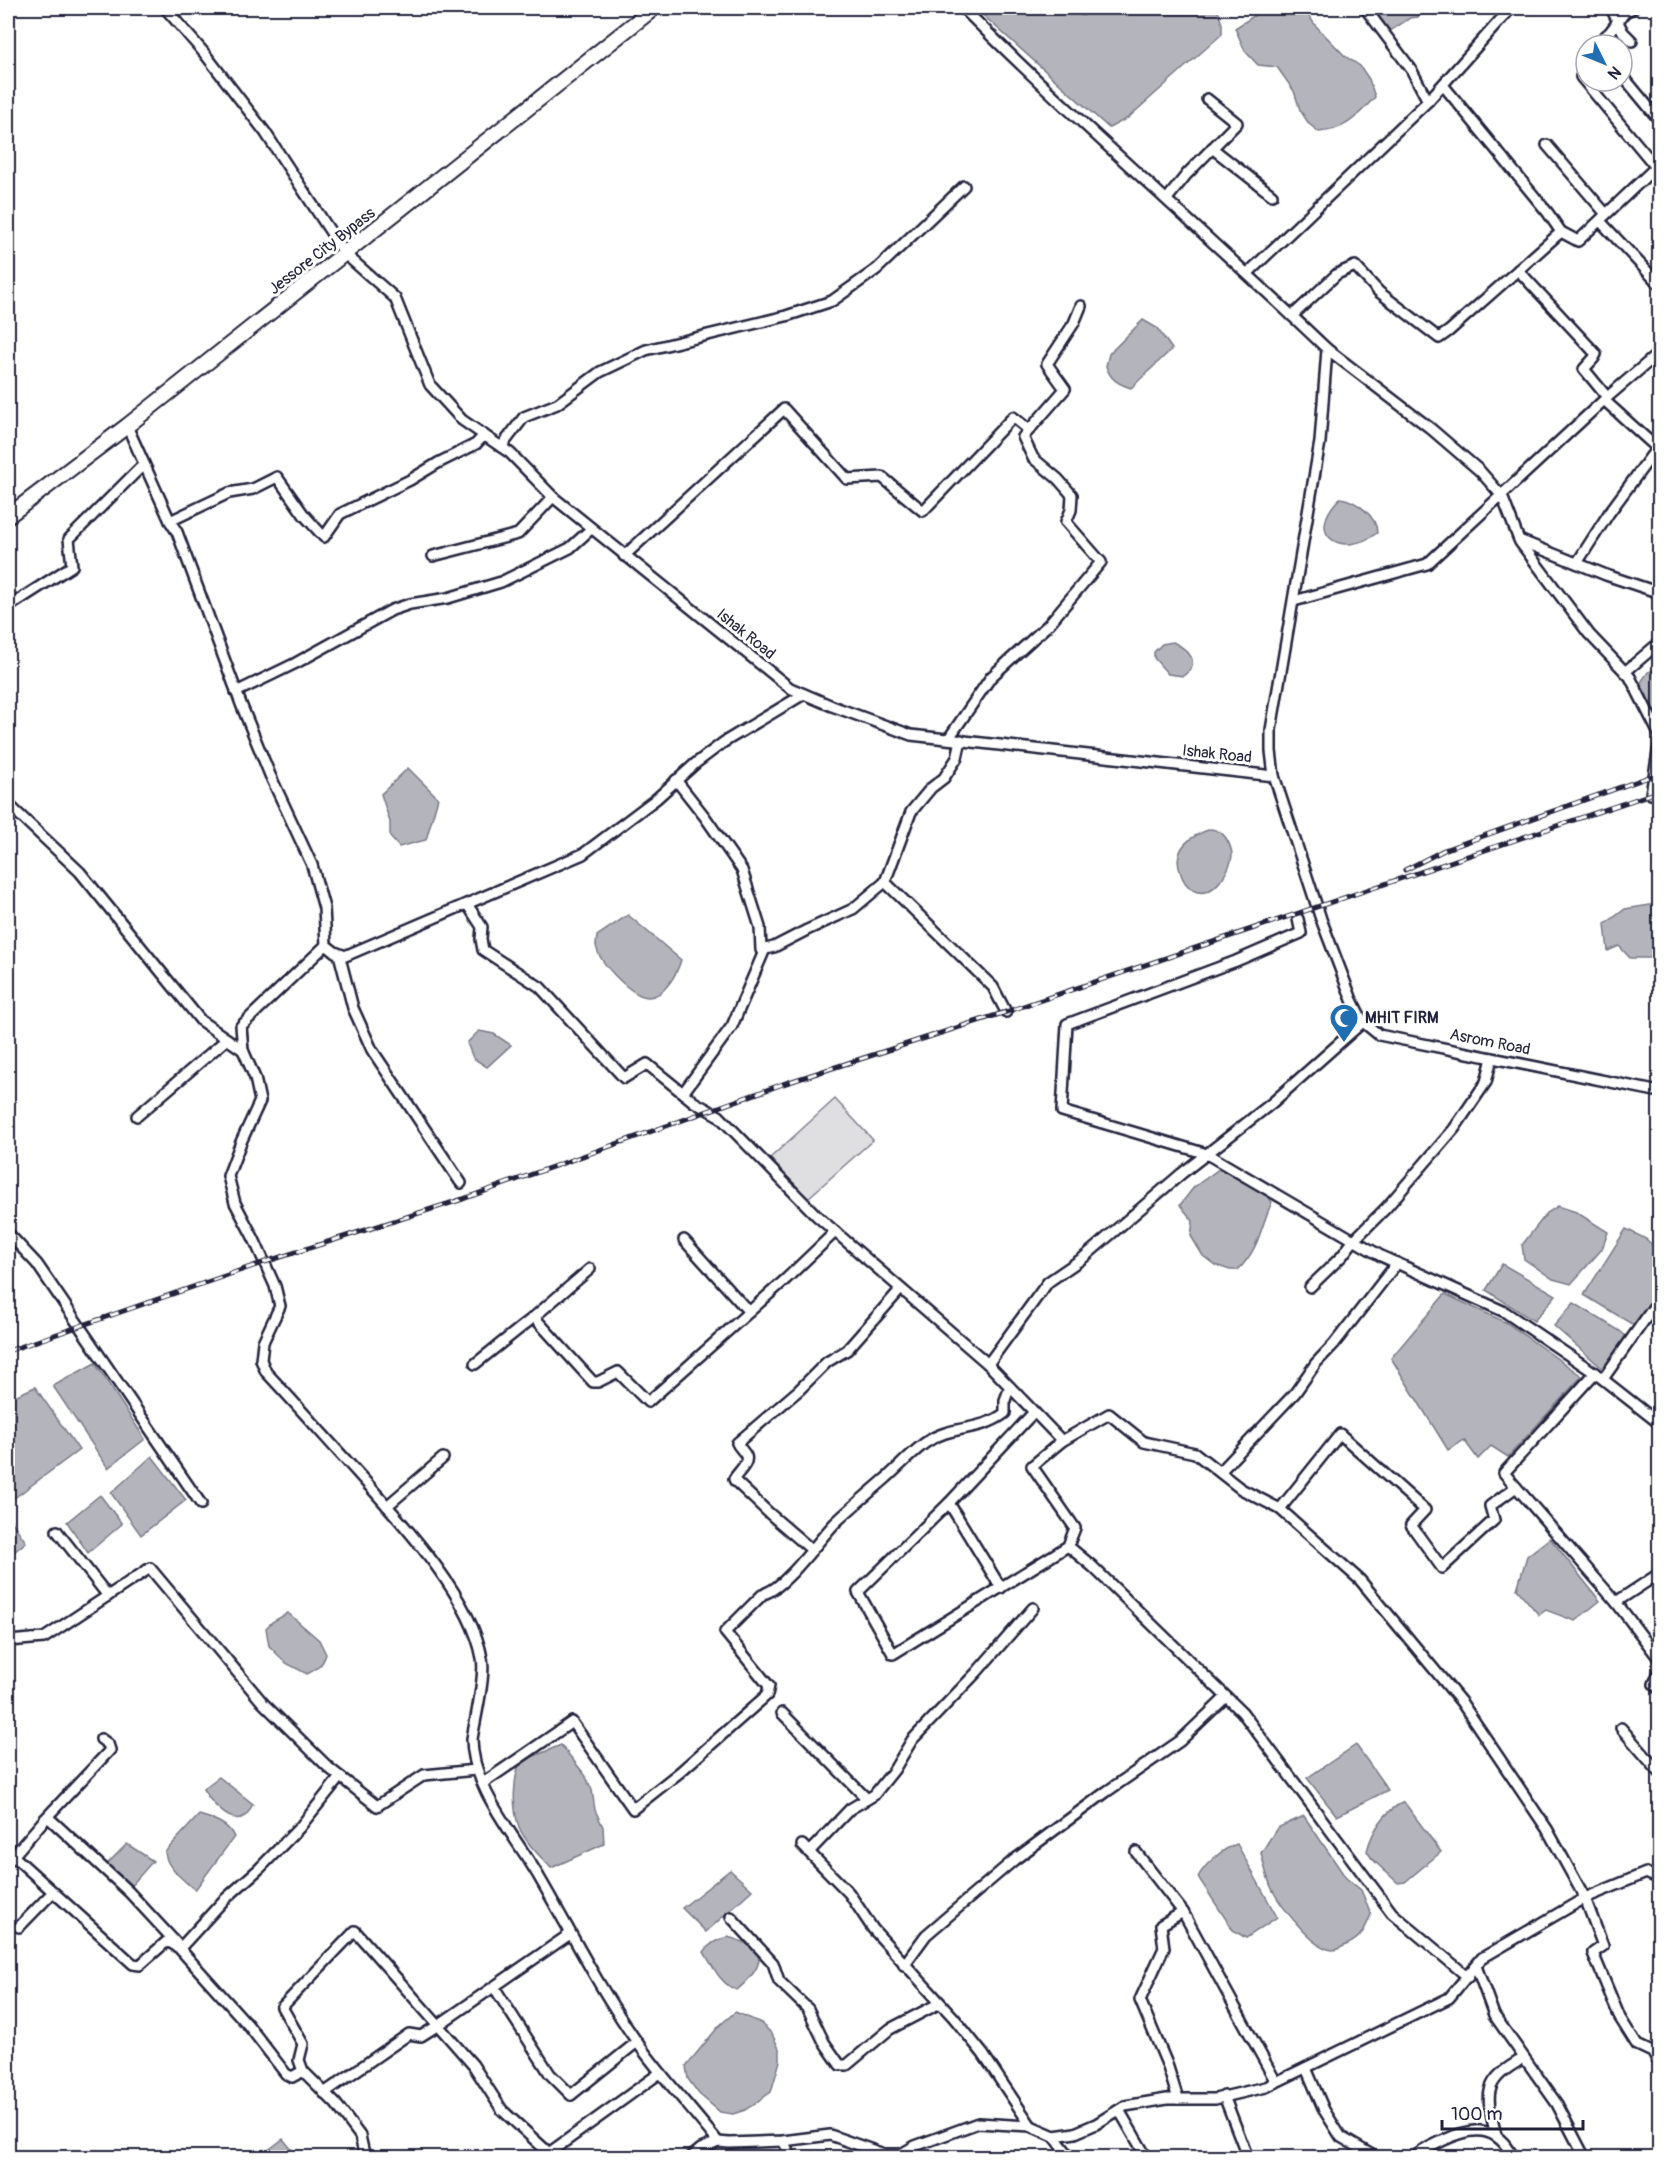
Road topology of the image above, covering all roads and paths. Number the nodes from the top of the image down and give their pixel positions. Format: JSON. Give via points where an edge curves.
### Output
{"nodes":[{"id":1,"x":165,"y":8,"type":"edge"},
{"id":2,"x":654,"y":8,"type":"edge"},
{"id":3,"x":963,"y":8,"type":"edge"},
{"id":4,"x":1365,"y":8,"type":"edge"},
{"id":5,"x":1511,"y":8,"type":"edge"},
{"id":6,"x":1611,"y":8,"type":"edge"},
{"id":7,"x":1626,"y":9,"type":"edge"},
{"id":8,"x":1609,"y":33,"type":"edge"},
{"id":9,"x":1624,"y":33,"type":"edge"},
{"id":10,"x":1443,"y":85,"type":"junction"},
{"id":11,"x":1634,"y":88,"type":"edge"},
{"id":12,"x":1595,"y":93,"type":"edge"},
{"id":13,"x":1207,"y":99,"type":"dead end"},
{"id":14,"x":1428,"y":101,"type":"junction"},
{"id":15,"x":1659,"y":121,"type":"edge"},
{"id":16,"x":1547,"y":145,"type":"dead end"},
{"id":17,"x":1212,"y":148,"type":"junction"},
{"id":18,"x":1658,"y":165,"type":"edge"},
{"id":19,"x":964,"y":186,"type":"dead end"},
{"id":20,"x":1272,"y":195,"type":"dead end"},
{"id":21,"x":1167,"y":199,"type":"junction"},
{"id":22,"x":1603,"y":218,"type":"junction"},
{"id":23,"x":1561,"y":232,"type":"junction"},
{"id":24,"x":345,"y":254,"type":"junction"},
{"id":25,"x":1518,"y":270,"type":"junction"},
{"id":26,"x":1248,"y":273,"type":"junction"},
{"id":27,"x":1659,"y":285,"type":"edge"},
{"id":28,"x":1081,"y":306,"type":"dead end"},
{"id":29,"x":1292,"y":316,"type":"junction"},
{"id":30,"x":1327,"y":349,"type":"junction"},
{"id":31,"x":1658,"y":358,"type":"edge"},
{"id":32,"x":1606,"y":399,"type":"junction"},
{"id":33,"x":127,"y":426,"type":"junction"},
{"id":34,"x":1029,"y":430,"type":"junction"},
{"id":35,"x":484,"y":435,"type":"junction"},
{"id":36,"x":501,"y":447,"type":"junction"},
{"id":37,"x":144,"y":464,"type":"junction"},
{"id":38,"x":1502,"y":496,"type":"junction"},
{"id":39,"x":553,"y":497,"type":"junction"},
{"id":40,"x":8,"y":516,"type":"edge"},
{"id":41,"x":170,"y":521,"type":"junction"},
{"id":42,"x":591,"y":529,"type":"junction"},
{"id":43,"x":1519,"y":540,"type":"junction"},
{"id":44,"x":433,"y":556,"type":"dead end"},
{"id":45,"x":624,"y":556,"type":"junction"},
{"id":46,"x":1577,"y":563,"type":"junction"},
{"id":47,"x":1659,"y":593,"type":"edge"},
{"id":48,"x":1294,"y":601,"type":"junction"},
{"id":49,"x":8,"y":607,"type":"edge"},
{"id":50,"x":1659,"y":642,"type":"edge"},
{"id":51,"x":1624,"y":672,"type":"junction"},
{"id":52,"x":236,"y":692,"type":"junction"},
{"id":53,"x":804,"y":694,"type":"junction"},
{"id":54,"x":949,"y":738,"type":"junction"},
{"id":55,"x":1659,"y":738,"type":"edge"},
{"id":56,"x":961,"y":740,"type":"junction"},
{"id":57,"x":1274,"y":776,"type":"junction"},
{"id":58,"x":676,"y":780,"type":"junction"},
{"id":59,"x":1651,"y":794,"type":"dead end"},
{"id":60,"x":8,"y":804,"type":"edge"},
{"id":61,"x":885,"y":882,"type":"junction"},
{"id":62,"x":467,"y":904,"type":"junction"},
{"id":63,"x":1298,"y":919,"type":"dead end"},
{"id":64,"x":326,"y":945,"type":"junction"},
{"id":65,"x":765,"y":949,"type":"junction"},
{"id":66,"x":339,"y":954,"type":"junction"},
{"id":67,"x":1006,"y":1012,"type":"dead end"},
{"id":68,"x":1363,"y":1022,"type":"junction"},
{"id":69,"x":227,"y":1039,"type":"junction"},
{"id":70,"x":243,"y":1050,"type":"junction"},
{"id":71,"x":1492,"y":1058,"type":"junction"},
{"id":72,"x":1659,"y":1092,"type":"edge"},
{"id":73,"x":683,"y":1093,"type":"junction"},
{"id":74,"x":137,"y":1116,"type":"dead end"},
{"id":75,"x":1207,"y":1154,"type":"junction"},
{"id":76,"x":461,"y":1183,"type":"dead end"},
{"id":77,"x":835,"y":1232,"type":"junction"},
{"id":78,"x":8,"y":1233,"type":"edge"},
{"id":79,"x":684,"y":1240,"type":"dead end"},
{"id":80,"x":1354,"y":1240,"type":"junction"},
{"id":81,"x":1397,"y":1263,"type":"junction"},
{"id":82,"x":590,"y":1269,"type":"dead end"},
{"id":83,"x":1310,"y":1287,"type":"dead end"},
{"id":84,"x":900,"y":1290,"type":"junction"},
{"id":85,"x":1659,"y":1298,"type":"edge"},
{"id":86,"x":749,"y":1312,"type":"junction"},
{"id":87,"x":534,"y":1317,"type":"junction"},
{"id":88,"x":476,"y":1364,"type":"dead end"},
{"id":89,"x":988,"y":1364,"type":"junction"},
{"id":90,"x":1595,"y":1373,"type":"junction"},
{"id":91,"x":1603,"y":1379,"type":"junction"},
{"id":92,"x":1010,"y":1387,"type":"junction"},
{"id":93,"x":1034,"y":1412,"type":"junction"},
{"id":94,"x":1659,"y":1424,"type":"edge"},
{"id":95,"x":1062,"y":1441,"type":"junction"},
{"id":96,"x":443,"y":1458,"type":"dead end"},
{"id":97,"x":1220,"y":1472,"type":"junction"},
{"id":98,"x":1516,"y":1487,"type":"junction"},
{"id":99,"x":949,"y":1503,"type":"junction"},
{"id":100,"x":201,"y":1504,"type":"dead end"},
{"id":101,"x":387,"y":1506,"type":"junction"},
{"id":102,"x":1280,"y":1509,"type":"junction"},
{"id":103,"x":57,"y":1531,"type":"dead end"},
{"id":104,"x":1068,"y":1546,"type":"junction"},
{"id":105,"x":812,"y":1550,"type":"junction"},
{"id":106,"x":1659,"y":1573,"type":"edge"},
{"id":107,"x":1001,"y":1588,"type":"junction"},
{"id":108,"x":108,"y":1596,"type":"junction"},
{"id":109,"x":1616,"y":1602,"type":"junction"},
{"id":110,"x":1033,"y":1608,"type":"dead end"},
{"id":111,"x":8,"y":1641,"type":"edge"},
{"id":112,"x":1659,"y":1660,"type":"edge"},
{"id":113,"x":1659,"y":1670,"type":"edge"},
{"id":114,"x":1659,"y":1690,"type":"edge"},
{"id":115,"x":1226,"y":1697,"type":"junction"},
{"id":116,"x":782,"y":1713,"type":"dead end"},
{"id":117,"x":1621,"y":1728,"type":"dead end"},
{"id":118,"x":101,"y":1739,"type":"dead end"},
{"id":119,"x":476,"y":1770,"type":"junction"},
{"id":120,"x":1659,"y":1773,"type":"edge"},
{"id":121,"x":340,"y":1777,"type":"junction"},
{"id":122,"x":483,"y":1783,"type":"junction"},
{"id":123,"x":867,"y":1799,"type":"junction"},
{"id":124,"x":45,"y":1819,"type":"junction"},
{"id":125,"x":802,"y":1845,"type":"dead end"},
{"id":126,"x":809,"y":1852,"type":"junction"},
{"id":127,"x":1136,"y":1852,"type":"dead end"},
{"id":128,"x":9,"y":1856,"type":"edge"},
{"id":129,"x":1659,"y":1879,"type":"edge"},
{"id":130,"x":52,"y":1892,"type":"junction"},
{"id":131,"x":1585,"y":1898,"type":"junction"},
{"id":132,"x":1183,"y":1912,"type":"junction"},
{"id":133,"x":731,"y":1917,"type":"dead end"},
{"id":134,"x":19,"y":1927,"type":"dead end"},
{"id":135,"x":570,"y":1934,"type":"junction"},
{"id":136,"x":904,"y":1965,"type":"junction"},
{"id":137,"x":1476,"y":1966,"type":"junction"},
{"id":138,"x":1468,"y":1977,"type":"junction"},
{"id":139,"x":494,"y":1987,"type":"junction"},
{"id":140,"x":940,"y":2003,"type":"junction"},
{"id":141,"x":437,"y":2026,"type":"junction"},
{"id":142,"x":637,"y":2042,"type":"junction"},
{"id":143,"x":1524,"y":2058,"type":"junction"},
{"id":144,"x":1659,"y":2064,"type":"edge"},
{"id":145,"x":1306,"y":2068,"type":"junction"},
{"id":146,"x":303,"y":2071,"type":"junction"},
{"id":147,"x":660,"y":2073,"type":"junction"},
{"id":148,"x":1276,"y":2082,"type":"junction"},
{"id":149,"x":324,"y":2093,"type":"junction"},
{"id":150,"x":1224,"y":2096,"type":"junction"},
{"id":151,"x":1178,"y":2099,"type":"junction"},
{"id":152,"x":1119,"y":2110,"type":"junction"},
{"id":153,"x":1031,"y":2126,"type":"junction"},
{"id":154,"x":1496,"y":2135,"type":"junction"},
{"id":155,"x":1054,"y":2136,"type":"junction"},
{"id":156,"x":783,"y":2141,"type":"junction"},
{"id":157,"x":718,"y":2142,"type":"junction"},
{"id":158,"x":546,"y":2155,"type":"edge"},
{"id":159,"x":365,"y":2157,"type":"edge"},
{"id":160,"x":690,"y":2157,"type":"edge"},
{"id":161,"x":792,"y":2157,"type":"edge"},
{"id":162,"x":1071,"y":2157,"type":"edge"},
{"id":163,"x":1148,"y":2157,"type":"edge"},
{"id":164,"x":1248,"y":2157,"type":"edge"},
{"id":165,"x":1377,"y":2157,"type":"edge"},
{"id":166,"x":1413,"y":2157,"type":"edge"},
{"id":167,"x":1514,"y":2157,"type":"edge"},
{"id":168,"x":1585,"y":2157,"type":"edge"}],
"edges":[{"from":1,"to":24,"type":"street","name":"Ishak Road","via":[[206,54],[265,132]]},
{"from":2,"to":24,"type":"highway","name":"Jessore City Bypass"},
{"from":3,"to":21,"type":"street","via":[[1062,105]]},
{"from":4,"to":14,"type":"street","via":[[1410,69]]},
{"from":5,"to":10,"type":"street"},
{"from":6,"to":9,"type":"street"},
{"from":7,"to":8,"type":"street"},
{"from":10,"to":14,"type":"street"},
{"from":10,"to":23,"type":"street"},
{"from":11,"to":15,"type":"street"},
{"from":12,"to":18,"type":"street"},
{"from":13,"to":17,"type":"street","via":[[1237,123]]},
{"from":14,"to":26,"type":"street"},
{"from":16,"to":22,"type":"street"},
{"from":17,"to":20,"type":"street"},
{"from":17,"to":21,"type":"street"},
{"from":18,"to":22,"type":"street"},
{"from":19,"to":36,"type":"street","via":[[877,269],[832,301],[646,350],[600,372],[557,404],[524,417]]},
{"from":21,"to":26,"type":"street"},
{"from":22,"to":23,"type":"street","via":[[1578,241]]},
{"from":22,"to":27,"type":"street"},
{"from":23,"to":25,"type":"street"},
{"from":24,"to":33,"type":"highway","name":"Jessore City Bypass"},
{"from":24,"to":35,"type":"street","name":"Ishak Road","via":[[395,298],[430,385],[462,420]]},
{"from":25,"to":29,"type":"street","via":[[1438,338],[1379,291],[1355,266],[1338,274]]},
{"from":25,"to":32,"type":"street","via":[[1596,354],[1584,369]]},
{"from":26,"to":29,"type":"street"},
{"from":28,"to":34,"type":"street","via":[[1074,324],[1047,364],[1065,389]]},
{"from":29,"to":30,"type":"street"},
{"from":30,"to":38,"type":"street","via":[[1430,428],[1480,471]]},
{"from":30,"to":48,"type":"street","via":[[1320,442]]},
{"from":31,"to":32,"type":"street"},
{"from":32,"to":38,"type":"street"},
{"from":32,"to":46,"type":"street","via":[[1657,448]]},
{"from":33,"to":37,"type":"street"},
{"from":33,"to":40,"type":"highway","name":"Jessore City Bypass"},
{"from":34,"to":45,"type":"street","via":[[1013,417],[923,511],[882,477],[847,479],[784,409]]},
{"from":34,"to":54,"type":"street","via":[[1023,437],[1033,458],[1072,495],[1066,522],[1101,562],[1048,625],[991,677]]},
{"from":35,"to":36,"type":"street","name":"Ishak Road"},
{"from":35,"to":41,"type":"street","via":[[476,444],[340,514],[324,537],[277,477],[253,489],[229,493]]},
{"from":36,"to":39,"type":"street","name":"Ishak Road"},
{"from":37,"to":41,"type":"street"},
{"from":37,"to":49,"type":"street","via":[[69,539],[72,566]]},
{"from":38,"to":43,"type":"street"},
{"from":38,"to":48,"type":"street","via":[[1427,564]]},
{"from":39,"to":42,"type":"street","name":"Ishak Road"},
{"from":39,"to":44,"type":"street","via":[[518,534]]},
{"from":41,"to":52,"type":"street"},
{"from":42,"to":45,"type":"street","name":"Ishak Road"},
{"from":42,"to":52,"type":"street","via":[[570,548],[511,577],[448,598],[392,610]]},
{"from":43,"to":46,"type":"street"},
{"from":43,"to":51,"type":"street","via":[[1589,634]]},
{"from":45,"to":53,"type":"street","name":"Ishak Road","via":[[790,688]]},
{"from":46,"to":47,"type":"street"},
{"from":48,"to":57,"type":"street","via":[[1271,730]]},
{"from":50,"to":51,"type":"street"},
{"from":51,"to":55,"type":"street"},
{"from":52,"to":64,"type":"street","via":[[312,865],[324,908]]},
{"from":53,"to":54,"type":"street","name":"Ishak Road","via":[[911,735]]},
{"from":53,"to":58,"type":"street","via":[[724,742]]},
{"from":54,"to":56,"type":"street","name":"Ishak Road"},
{"from":55,"to":59,"type":"street"},
{"from":56,"to":57,"type":"street","name":"Ishak Road"},
{"from":56,"to":61,"type":"street","via":[[957,758],[944,777],[911,812]]},
{"from":57,"to":68,"type":"street","via":[[1319,913]]},
{"from":58,"to":62,"type":"street","via":[[583,854]]},
{"from":58,"to":65,"type":"street","via":[[742,870],[760,927],[761,950]]},
{"from":60,"to":69,"type":"street","via":[[80,872],[201,1022]]},
{"from":61,"to":65,"type":"street","via":[[853,909]]},
{"from":61,"to":67,"type":"street","via":[[993,987]]},
{"from":62,"to":66,"type":"street","via":[[345,956]]},
{"from":62,"to":73,"type":"street","via":[[482,927],[483,950],[540,987],[624,1077],[647,1064]]},
{"from":63,"to":75,"type":"street","via":[[1301,933],[1067,1024],[1062,1111]]},
{"from":64,"to":66,"type":"street"},
{"from":64,"to":70,"type":"street","via":[[241,1026]]},
{"from":65,"to":73,"type":"street","via":[[732,1026]]},
{"from":66,"to":76,"type":"street","via":[[353,1008],[372,1050]]},
{"from":68,"to":71,"type":"street","name":"Asrom Road","via":[[1378,1035]]},
{"from":68,"to":75,"type":"street","via":[[1272,1103]]},
{"from":69,"to":70,"type":"street"},
{"from":69,"to":74,"type":"street"},
{"from":70,"to":101,"type":"street","via":[[260,1101],[228,1176],[235,1203],[276,1286],[280,1306],[264,1342],[261,1360],[266,1372]]},
{"from":71,"to":72,"type":"street","name":"Asrom Road"},
{"from":71,"to":80,"type":"street","via":[[1486,1082],[1454,1129]]},
{"from":73,"to":77,"type":"street","via":[[719,1116]]},
{"from":75,"to":80,"type":"street"},
{"from":75,"to":89,"type":"street","via":[[1083,1258],[1048,1282]]},
{"from":77,"to":84,"type":"street"},
{"from":77,"to":86,"type":"street"},
{"from":78,"to":100,"type":"street","via":[[37,1264]]},
{"from":79,"to":86,"type":"street"},
{"from":80,"to":81,"type":"street"},
{"from":80,"to":83,"type":"street"},
{"from":81,"to":90,"type":"street","via":[[1505,1312]]},
{"from":81,"to":97,"type":"street","via":[[1295,1393]]},
{"from":82,"to":87,"type":"street"},
{"from":84,"to":89,"type":"street"},
{"from":84,"to":105,"type":"street","via":[[848,1350],[827,1362],[737,1443],[747,1461],[735,1481]]},
{"from":85,"to":91,"type":"street"},
{"from":86,"to":87,"type":"street","via":[[648,1402],[618,1372],[593,1382]]},
{"from":87,"to":88,"type":"street"},
{"from":89,"to":92,"type":"street"},
{"from":90,"to":91,"type":"street"},
{"from":90,"to":98,"type":"street","via":[[1504,1473]]},
{"from":91,"to":94,"type":"street"},
{"from":92,"to":93,"type":"street"},
{"from":92,"to":105,"type":"street","via":[[1005,1413],[974,1427],[947,1430],[926,1443],[836,1523]]},
{"from":93,"to":95,"type":"street"},
{"from":93,"to":99,"type":"street"},
{"from":95,"to":97,"type":"street","via":[[1109,1414],[1144,1442],[1195,1453]]},
{"from":95,"to":104,"type":"street","via":[[1032,1466],[1076,1527]]},
{"from":96,"to":101,"type":"street"},
{"from":97,"to":102,"type":"street","via":[[1241,1489]]},
{"from":98,"to":102,"type":"street","via":[[1490,1506],[1494,1520],[1442,1568],[1411,1525],[1425,1510],[1340,1434]]},
{"from":98,"to":109,"type":"street"},
{"from":99,"to":107,"type":"street"},
{"from":99,"to":107,"type":"street","via":[[858,1592],[893,1654]]},
{"from":101,"to":119,"type":"street","via":[[448,1584],[479,1642],[483,1660],[472,1739]]},
{"from":102,"to":131,"type":"street","via":[[1360,1580],[1462,1703],[1547,1829]]},
{"from":103,"to":108,"type":"street"},
{"from":104,"to":107,"type":"street"},
{"from":104,"to":115,"type":"street"},
{"from":105,"to":122,"type":"street","via":[[725,1632],[769,1686],[767,1695],[633,1809],[572,1722]]},
{"from":106,"to":109,"type":"street"},
{"from":108,"to":111,"type":"street","via":[[44,1638]]},
{"from":108,"to":121,"type":"street","via":[[150,1568],[263,1702]]},
{"from":109,"to":112,"type":"street"},
{"from":110,"to":123,"type":"street","via":[[912,1740],[894,1770]]},
{"from":113,"to":114,"type":"street","via":[[1654,1684]]},
{"from":115,"to":136,"type":"street","via":[[1180,1741],[1014,1860],[927,1935]]},
{"from":115,"to":138,"type":"street","via":[[1242,1712],[1392,1913]]},
{"from":116,"to":123,"type":"street"},
{"from":117,"to":120,"type":"street"},
{"from":118,"to":124,"type":"street","via":[[110,1750]]},
{"from":119,"to":121,"type":"street","via":[[424,1775],[377,1806]]},
{"from":119,"to":122,"type":"street"},
{"from":121,"to":124,"type":"street","via":[[300,1827],[182,1946],[129,1892],[50,1819]]},
{"from":122,"to":135,"type":"street"},
{"from":123,"to":126,"type":"street","via":[[850,1809]]},
{"from":124,"to":128,"type":"street"},
{"from":125,"to":126,"type":"street"},
{"from":126,"to":136,"type":"street","via":[[849,1893]]},
{"from":127,"to":132,"type":"street"},
{"from":128,"to":130,"type":"street"},
{"from":129,"to":131,"type":"street","via":[[1646,1873]]},
{"from":130,"to":134,"type":"street"},
{"from":130,"to":146,"type":"street","via":[[133,1964],[140,1965],[166,1942],[179,1948],[286,2074],[292,2077]]},
{"from":131,"to":137,"type":"street","via":[[1482,1958]]},
{"from":131,"to":144,"type":"street","via":[[1603,1946],[1593,1953],[1620,2018],[1637,2045],[1652,2052]]},
{"from":132,"to":148,"type":"street"},
{"from":132,"to":151,"type":"street","via":[[1161,1925],[1164,1948],[1140,2000]]},
{"from":133,"to":140,"type":"street","via":[[773,1963],[779,1981],[808,2009],[840,2065],[847,2065],[890,2029]]},
{"from":135,"to":139,"type":"street"},
{"from":135,"to":142,"type":"street"},
{"from":136,"to":140,"type":"street"},
{"from":137,"to":138,"type":"street"},
{"from":137,"to":143,"type":"street","via":[[1494,2015]]},
{"from":138,"to":145,"type":"street","via":[[1449,1998]]},
{"from":139,"to":141,"type":"street"},
{"from":139,"to":142,"type":"street","via":[[550,2074],[572,2095]]},
{"from":140,"to":153,"type":"street","via":[[983,2054]]},
{"from":141,"to":146,"type":"street","via":[[355,1931],[282,2007],[303,2044],[299,2060]]},
{"from":141,"to":149,"type":"street","via":[[421,2036],[409,2034]]},
{"from":141,"to":158,"type":"street","via":[[473,2065],[502,2110]]},
{"from":142,"to":147,"type":"street"},
{"from":143,"to":154,"type":"street","via":[[1501,2071],[1491,2088],[1488,2101]]},
{"from":143,"to":168,"type":"street","via":[[1557,2104]]},
{"from":145,"to":148,"type":"street"},
{"from":145,"to":165,"type":"street","via":[[1341,2137]]},
{"from":146,"to":149,"type":"street"},
{"from":147,"to":157,"type":"street"},
{"from":147,"to":158,"type":"street"},
{"from":148,"to":150,"type":"street"},
{"from":149,"to":159,"type":"street","via":[[360,2136]]},
{"from":150,"to":151,"type":"street"},
{"from":150,"to":164,"type":"street"},
{"from":151,"to":152,"type":"street"},
{"from":152,"to":155,"type":"street","via":[[1075,2133]]},
{"from":152,"to":163,"type":"street"},
{"from":153,"to":155,"type":"street"},
{"from":153,"to":156,"type":"street","via":[[978,2123],[901,2154],[884,2154],[830,2135]]},
{"from":154,"to":166,"type":"street","via":[[1476,2129]]},
{"from":154,"to":167,"type":"street"},
{"from":155,"to":162,"type":"street"},
{"from":156,"to":157,"type":"street"},
{"from":156,"to":161,"type":"street"},
{"from":157,"to":160,"type":"street"}]}
